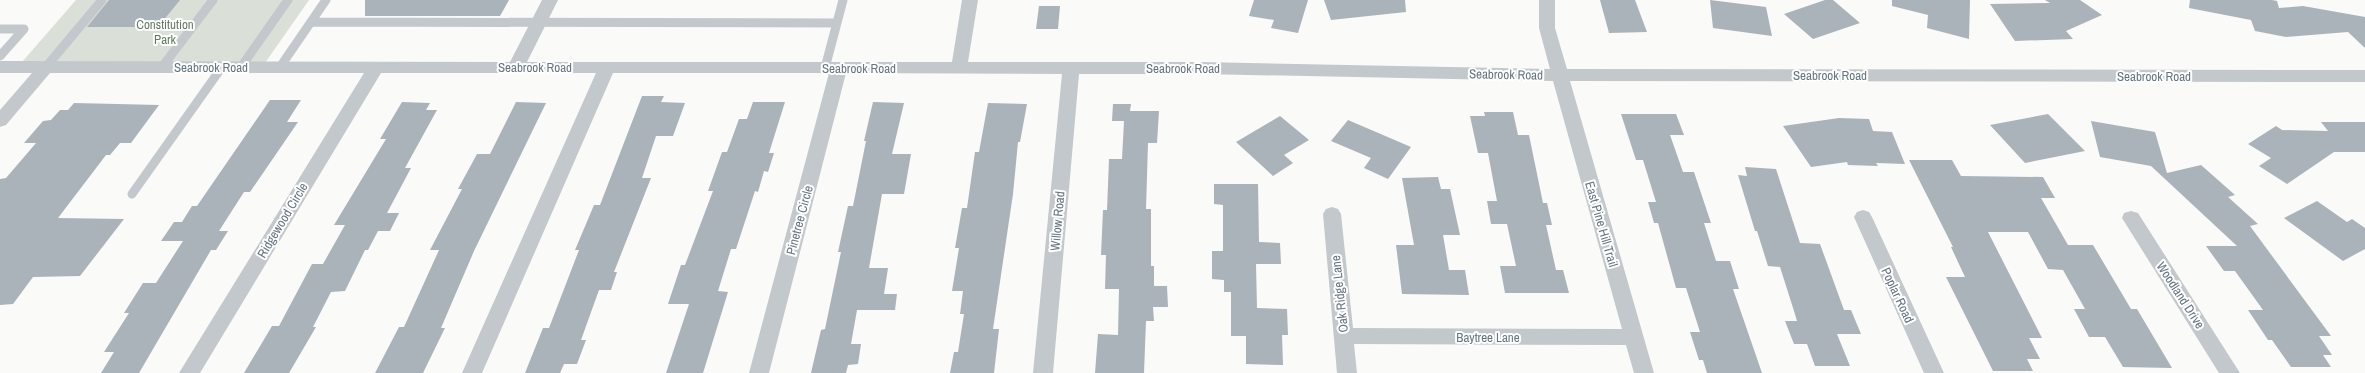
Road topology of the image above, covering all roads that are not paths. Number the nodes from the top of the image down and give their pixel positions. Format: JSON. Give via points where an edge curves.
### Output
{"nodes":[{"id":1,"x":102,"y":0,"type":"edge"},
{"id":2,"x":213,"y":0,"type":"edge"},
{"id":3,"x":288,"y":0,"type":"edge"},
{"id":4,"x":326,"y":0,"type":"edge"},
{"id":5,"x":550,"y":0,"type":"edge"},
{"id":6,"x":843,"y":0,"type":"edge"},
{"id":7,"x":970,"y":0,"type":"edge"},
{"id":8,"x":1547,"y":0,"type":"edge"},
{"id":9,"x":311,"y":22,"type":"junction"},
{"id":10,"x":539,"y":22,"type":"junction"},
{"id":11,"x":837,"y":23,"type":"junction"},
{"id":12,"x":0,"y":29,"type":"edge"},
{"id":13,"x":0,"y":56,"type":"edge"},
{"id":14,"x":0,"y":67,"type":"edge"},
{"id":15,"x":46,"y":67,"type":"junction"},
{"id":16,"x":162,"y":67,"type":"junction"},
{"id":17,"x":222,"y":67,"type":"junction"},
{"id":18,"x":241,"y":67,"type":"junction"},
{"id":19,"x":280,"y":67,"type":"junction"},
{"id":20,"x":376,"y":67,"type":"junction"},
{"id":21,"x":516,"y":67,"type":"junction"},
{"id":22,"x":607,"y":67,"type":"junction"},
{"id":23,"x":832,"y":68,"type":"junction"},
{"id":24,"x":959,"y":68,"type":"junction"},
{"id":25,"x":1071,"y":68,"type":"junction"},
{"id":26,"x":1560,"y":75,"type":"junction"},
{"id":27,"x":2365,"y":76,"type":"edge"},
{"id":28,"x":0,"y":121,"type":"edge"},
{"id":29,"x":132,"y":194,"type":"dead end"},
{"id":30,"x":1332,"y":214,"type":"dead end"},
{"id":31,"x":1863,"y":217,"type":"dead end"},
{"id":32,"x":2131,"y":218,"type":"dead end"},
{"id":33,"x":1344,"y":336,"type":"junction"},
{"id":34,"x":1633,"y":337,"type":"junction"},
{"id":35,"x":189,"y":373,"type":"edge"},
{"id":36,"x":472,"y":373,"type":"edge"},
{"id":37,"x":759,"y":373,"type":"edge"},
{"id":38,"x":1043,"y":373,"type":"edge"},
{"id":39,"x":1347,"y":373,"type":"edge"},
{"id":40,"x":1644,"y":373,"type":"edge"},
{"id":41,"x":1934,"y":373,"type":"edge"},
{"id":42,"x":2230,"y":373,"type":"edge"}],
"edges":[{"from":1,"to":15,"type":"lane"},
{"from":2,"to":16,"type":"lane"},
{"from":3,"to":18,"type":"lane"},
{"from":4,"to":9,"type":"lane"},
{"from":5,"to":10,"type":"street"},
{"from":6,"to":11,"type":"lane"},
{"from":7,"to":24,"type":"street"},
{"from":8,"to":26,"type":"street","name":"East Pine Hill Trail","via":[[1547,28]]},
{"from":9,"to":10,"type":"lane"},
{"from":9,"to":19,"type":"lane"},
{"from":10,"to":11,"type":"lane"},
{"from":10,"to":21,"type":"street"},
{"from":11,"to":23,"type":"lane"},
{"from":12,"to":13,"type":"lane","via":[[24,29]]},
{"from":14,"to":15,"type":"street","name":"Seabrook Road"},
{"from":15,"to":16,"type":"street","name":"Seabrook Road"},
{"from":15,"to":28,"type":"street"},
{"from":16,"to":17,"type":"street","name":"Seabrook Road"},
{"from":17,"to":18,"type":"street","name":"Seabrook Road"},
{"from":17,"to":29,"type":"lane"},
{"from":18,"to":19,"type":"street","name":"Seabrook Road"},
{"from":19,"to":20,"type":"street","name":"Seabrook Road"},
{"from":20,"to":21,"type":"street","name":"Seabrook Road"},
{"from":20,"to":35,"type":"street","name":"Ridgewood Circle"},
{"from":21,"to":22,"type":"street","name":"Seabrook Road"},
{"from":22,"to":23,"type":"street","name":"Seabrook Road"},
{"from":22,"to":36,"type":"street"},
{"from":23,"to":24,"type":"street","name":"Seabrook Road"},
{"from":23,"to":37,"type":"street","name":"Pinetree Circle"},
{"from":24,"to":25,"type":"street","name":"Seabrook Road"},
{"from":25,"to":26,"type":"street","name":"Seabrook Road"},
{"from":25,"to":38,"type":"street","name":"Willow Road"},
{"from":26,"to":27,"type":"street","name":"Seabrook Road"},
{"from":26,"to":34,"type":"street","name":"East Pine Hill Trail"},
{"from":30,"to":33,"type":"street","name":"Oak Ridge Lane"},
{"from":31,"to":41,"type":"street","name":"Poplar Road"},
{"from":32,"to":42,"type":"street","name":"Woodland Drive"},
{"from":33,"to":34,"type":"street","name":"Baytree Lane"},
{"from":33,"to":39,"type":"street","name":"Oak Ridge Lane"},
{"from":34,"to":40,"type":"street","name":"East Pine Hill Trail"}]}
